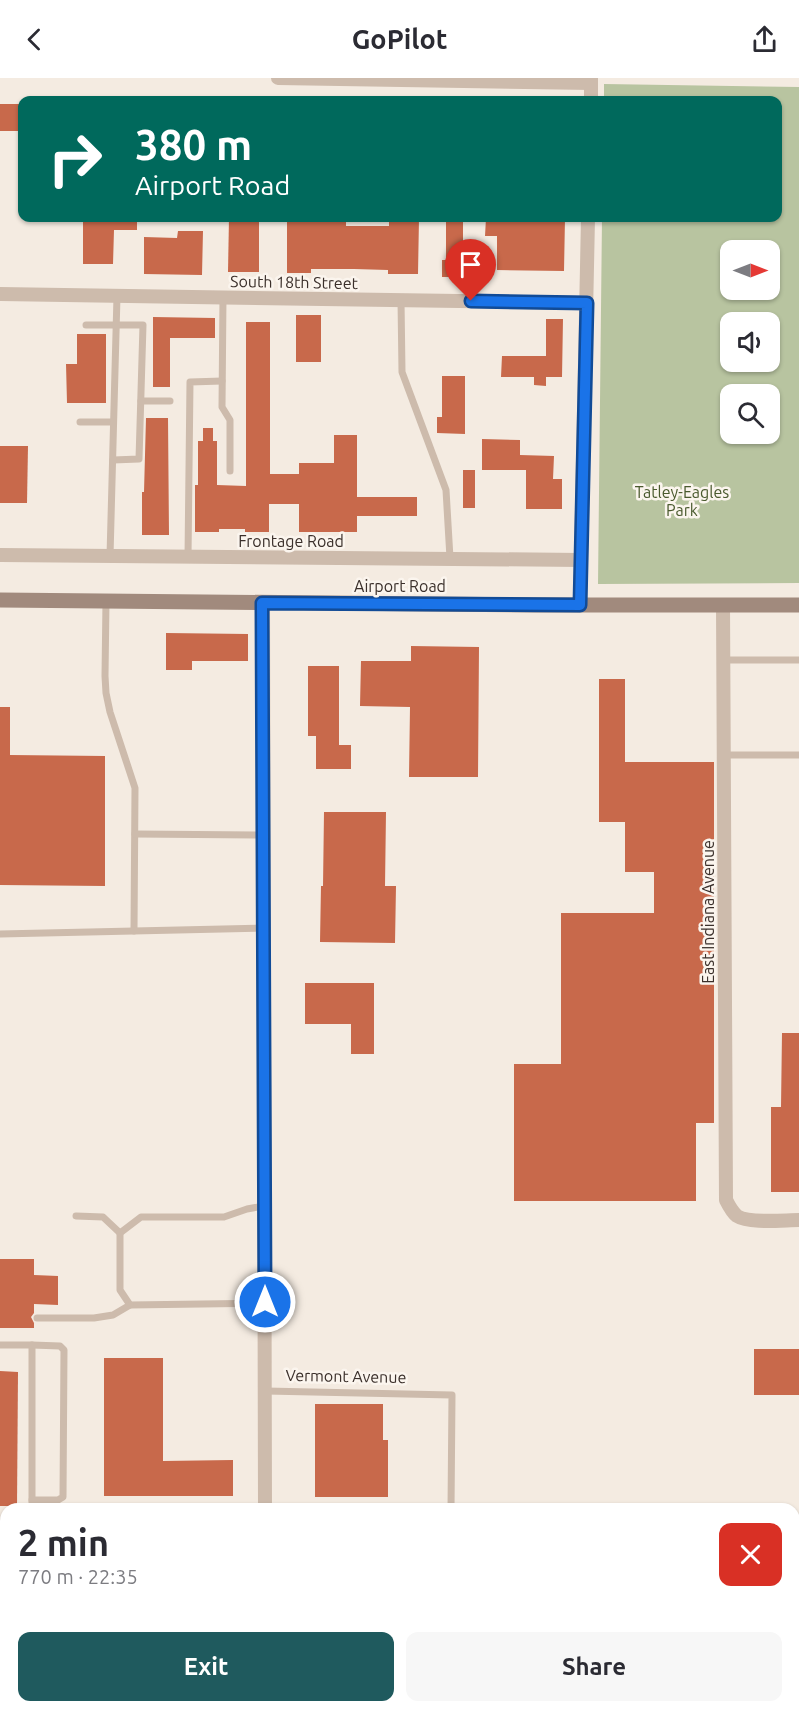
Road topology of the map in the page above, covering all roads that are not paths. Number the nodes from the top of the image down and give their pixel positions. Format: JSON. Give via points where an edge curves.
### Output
{"nodes":[{"id":1,"x":278,"y":78,"type":"edge"},
{"id":2,"x":591,"y":80,"type":"edge"},
{"id":3,"x":591,"y":96,"type":"edge"},
{"id":4,"x":588,"y":222,"type":"edge"},
{"id":5,"x":0,"y":294,"type":"edge"},
{"id":6,"x":117,"y":296,"type":"junction"},
{"id":7,"x":223,"y":297,"type":"junction"},
{"id":8,"x":401,"y":300,"type":"junction"},
{"id":9,"x":587,"y":303,"type":"junction"},
{"id":10,"x":86,"y":325,"type":"dead end"},
{"id":11,"x":116,"y":325,"type":"junction"},
{"id":12,"x":222,"y":381,"type":"junction"},
{"id":13,"x":141,"y":401,"type":"junction"},
{"id":14,"x":170,"y":401,"type":"dead end"},
{"id":15,"x":80,"y":422,"type":"dead end"},
{"id":16,"x":113,"y":422,"type":"junction"},
{"id":17,"x":113,"y":460,"type":"junction"},
{"id":18,"x":230,"y":471,"type":"dead end"},
{"id":19,"x":0,"y":555,"type":"edge"},
{"id":20,"x":110,"y":556,"type":"junction"},
{"id":21,"x":188,"y":556,"type":"junction"},
{"id":22,"x":450,"y":558,"type":"junction"},
{"id":23,"x":581,"y":560,"type":"junction"},
{"id":24,"x":0,"y":600,"type":"edge"},
{"id":25,"x":106,"y":601,"type":"junction"},
{"id":26,"x":262,"y":603,"type":"junction"},
{"id":27,"x":580,"y":605,"type":"junction"},
{"id":28,"x":723,"y":605,"type":"junction"},
{"id":29,"x":799,"y":605,"type":"edge"},
{"id":30,"x":724,"y":660,"type":"junction"},
{"id":31,"x":799,"y":660,"type":"edge"},
{"id":32,"x":724,"y":755,"type":"junction"},
{"id":33,"x":799,"y":755,"type":"edge"},
{"id":34,"x":135,"y":834,"type":"junction"},
{"id":35,"x":263,"y":835,"type":"junction"},
{"id":36,"x":264,"y":928,"type":"junction"},
{"id":37,"x":134,"y":931,"type":"junction"},
{"id":38,"x":0,"y":934,"type":"edge"},
{"id":39,"x":264,"y":1206,"type":"junction"},
{"id":40,"x":76,"y":1216,"type":"dead end"},
{"id":41,"x":799,"y":1220,"type":"edge"},
{"id":42,"x":120,"y":1233,"type":"junction"},
{"id":43,"x":265,"y":1302,"type":"junction"},
{"id":44,"x":130,"y":1305,"type":"junction"},
{"id":45,"x":37,"y":1318,"type":"dead end"},
{"id":46,"x":0,"y":1345,"type":"edge"},
{"id":47,"x":32,"y":1345,"type":"junction"},
{"id":48,"x":266,"y":1391,"type":"junction"},
{"id":49,"x":32,"y":1500,"type":"joint"},
{"id":50,"x":265,"y":1503,"type":"edge"},
{"id":51,"x":451,"y":1503,"type":"edge"}],
"edges":[{"from":1,"to":2,"type":"street"},
{"from":2,"to":3,"type":"street"},
{"from":4,"to":9,"type":"street"},
{"from":5,"to":6,"type":"street","name":"South 18th Street"},
{"from":6,"to":7,"type":"street","name":"South 18th Street"},
{"from":6,"to":11,"type":"lane"},
{"from":7,"to":8,"type":"street","name":"South 18th Street"},
{"from":7,"to":12,"type":"lane"},
{"from":8,"to":9,"type":"street","name":"South 18th Street"},
{"from":8,"to":22,"type":"lane","via":[[402,372],[446,490]]},
{"from":9,"to":23,"type":"street"},
{"from":10,"to":11,"type":"lane"},
{"from":11,"to":13,"type":"lane","via":[[143,326]]},
{"from":11,"to":16,"type":"lane"},
{"from":12,"to":18,"type":"lane","via":[[222,407],[230,420]]},
{"from":12,"to":21,"type":"lane","via":[[190,382]]},
{"from":13,"to":14,"type":"lane"},
{"from":13,"to":17,"type":"lane","via":[[139,459]]},
{"from":15,"to":16,"type":"lane"},
{"from":16,"to":17,"type":"lane"},
{"from":17,"to":20,"type":"lane"},
{"from":19,"to":20,"type":"street","name":"Frontage Road"},
{"from":20,"to":21,"type":"street","name":"Frontage Road"},
{"from":21,"to":22,"type":"street","name":"Frontage Road"},
{"from":22,"to":23,"type":"street","name":"Frontage Road"},
{"from":23,"to":27,"type":"street"},
{"from":24,"to":25,"type":"main road","name":"Airport Road"},
{"from":25,"to":26,"type":"main road","name":"Airport Road"},
{"from":25,"to":34,"type":"lane","via":[[106,693],[135,788]]},
{"from":26,"to":27,"type":"main road","name":"Airport Road"},
{"from":26,"to":35,"type":"street","name":"Vermont Avenue"},
{"from":27,"to":28,"type":"main road","name":"Airport Road"},
{"from":28,"to":29,"type":"main road","name":"Airport Road"},
{"from":28,"to":30,"type":"street","name":"East Indiana Avenue"},
{"from":30,"to":31,"type":"lane"},
{"from":30,"to":32,"type":"street","name":"East Indiana Avenue"},
{"from":32,"to":33,"type":"lane"},
{"from":32,"to":41,"type":"street","name":"East Indiana Avenue","via":[[726,1200],[730,1209],[745,1220]]},
{"from":34,"to":35,"type":"lane"},
{"from":34,"to":37,"type":"lane"},
{"from":35,"to":36,"type":"street","name":"Vermont Avenue"},
{"from":36,"to":37,"type":"lane"},
{"from":36,"to":39,"type":"street","name":"Vermont Avenue"},
{"from":37,"to":38,"type":"lane"},
{"from":39,"to":42,"type":"lane","via":[[224,1217],[141,1217]]},
{"from":39,"to":43,"type":"street","name":"Vermont Avenue"},
{"from":40,"to":42,"type":"lane","via":[[103,1217]]},
{"from":42,"to":44,"type":"lane","via":[[120,1290]]},
{"from":43,"to":44,"type":"lane"},
{"from":43,"to":48,"type":"street","name":"Vermont Avenue"},
{"from":44,"to":45,"type":"lane","via":[[113,1315],[94,1318]]},
{"from":46,"to":47,"type":"lane"},
{"from":47,"to":49,"type":"lane"},
{"from":47,"to":49,"type":"lane","via":[[60,1346],[64,1350],[63,1497]]},
{"from":48,"to":50,"type":"street"},
{"from":48,"to":51,"type":"lane","name":"Vermont Avenue","via":[[452,1395]]}]}
